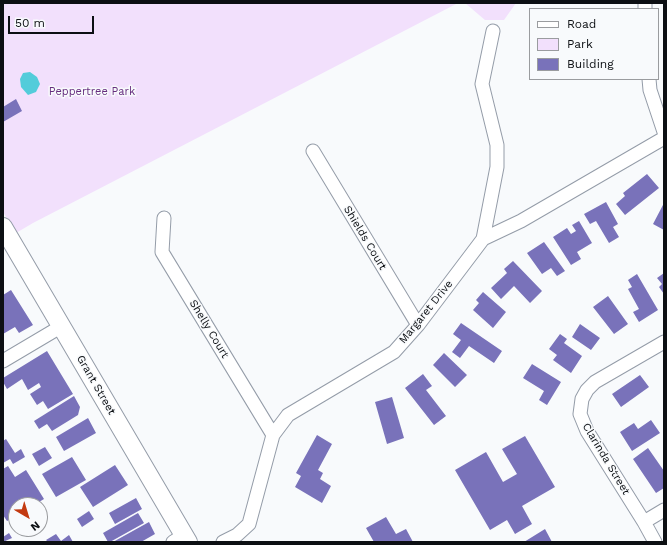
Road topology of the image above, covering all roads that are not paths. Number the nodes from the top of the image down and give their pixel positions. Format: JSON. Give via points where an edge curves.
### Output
{"nodes":[{"id":1,"x":492,"y":31,"type":"dead end"},
{"id":2,"x":649,"y":80,"type":"edge"},
{"id":3,"x":664,"y":132,"type":"edge"},
{"id":4,"x":664,"y":138,"type":"edge"},
{"id":5,"x":313,"y":151,"type":"dead end"},
{"id":6,"x":164,"y":218,"type":"dead end"},
{"id":7,"x":3,"y":228,"type":"edge"},
{"id":8,"x":483,"y":239,"type":"junction"},
{"id":9,"x":418,"y":325,"type":"junction"},
{"id":10,"x":62,"y":326,"type":"junction"},
{"id":11,"x":664,"y":342,"type":"edge"},
{"id":12,"x":3,"y":361,"type":"edge"},
{"id":13,"x":273,"y":435,"type":"junction"},
{"id":14,"x":664,"y":510,"type":"edge"},
{"id":15,"x":644,"y":522,"type":"junction"},
{"id":16,"x":182,"y":540,"type":"edge"},
{"id":17,"x":223,"y":542,"type":"edge"},
{"id":18,"x":655,"y":542,"type":"edge"}],
"edges":[{"from":1,"to":8,"type":"street","via":[[482,84],[497,145],[497,167]]},
{"from":2,"to":3,"type":"street"},
{"from":4,"to":8,"type":"street","name":"Margaret Drive","via":[[521,221]]},
{"from":5,"to":9,"type":"street","name":"Shields Court"},
{"from":6,"to":13,"type":"street","name":"Shelly Court","via":[[162,252]]},
{"from":7,"to":10,"type":"main road","name":"Grant Street"},
{"from":8,"to":9,"type":"street","name":"Margaret Drive"},
{"from":9,"to":13,"type":"street","name":"Margaret Drive","via":[[394,352],[288,415]]},
{"from":10,"to":12,"type":"street"},
{"from":10,"to":16,"type":"main road","name":"Grant Street"},
{"from":11,"to":15,"type":"street","name":"Clarinda Street","via":[[595,382],[582,399],[580,414],[587,431]]},
{"from":13,"to":17,"type":"street","name":"Margaret Drive","via":[[249,524],[237,535]]},
{"from":14,"to":15,"type":"street"},
{"from":15,"to":18,"type":"street","name":"Clarinda Street"}]}
